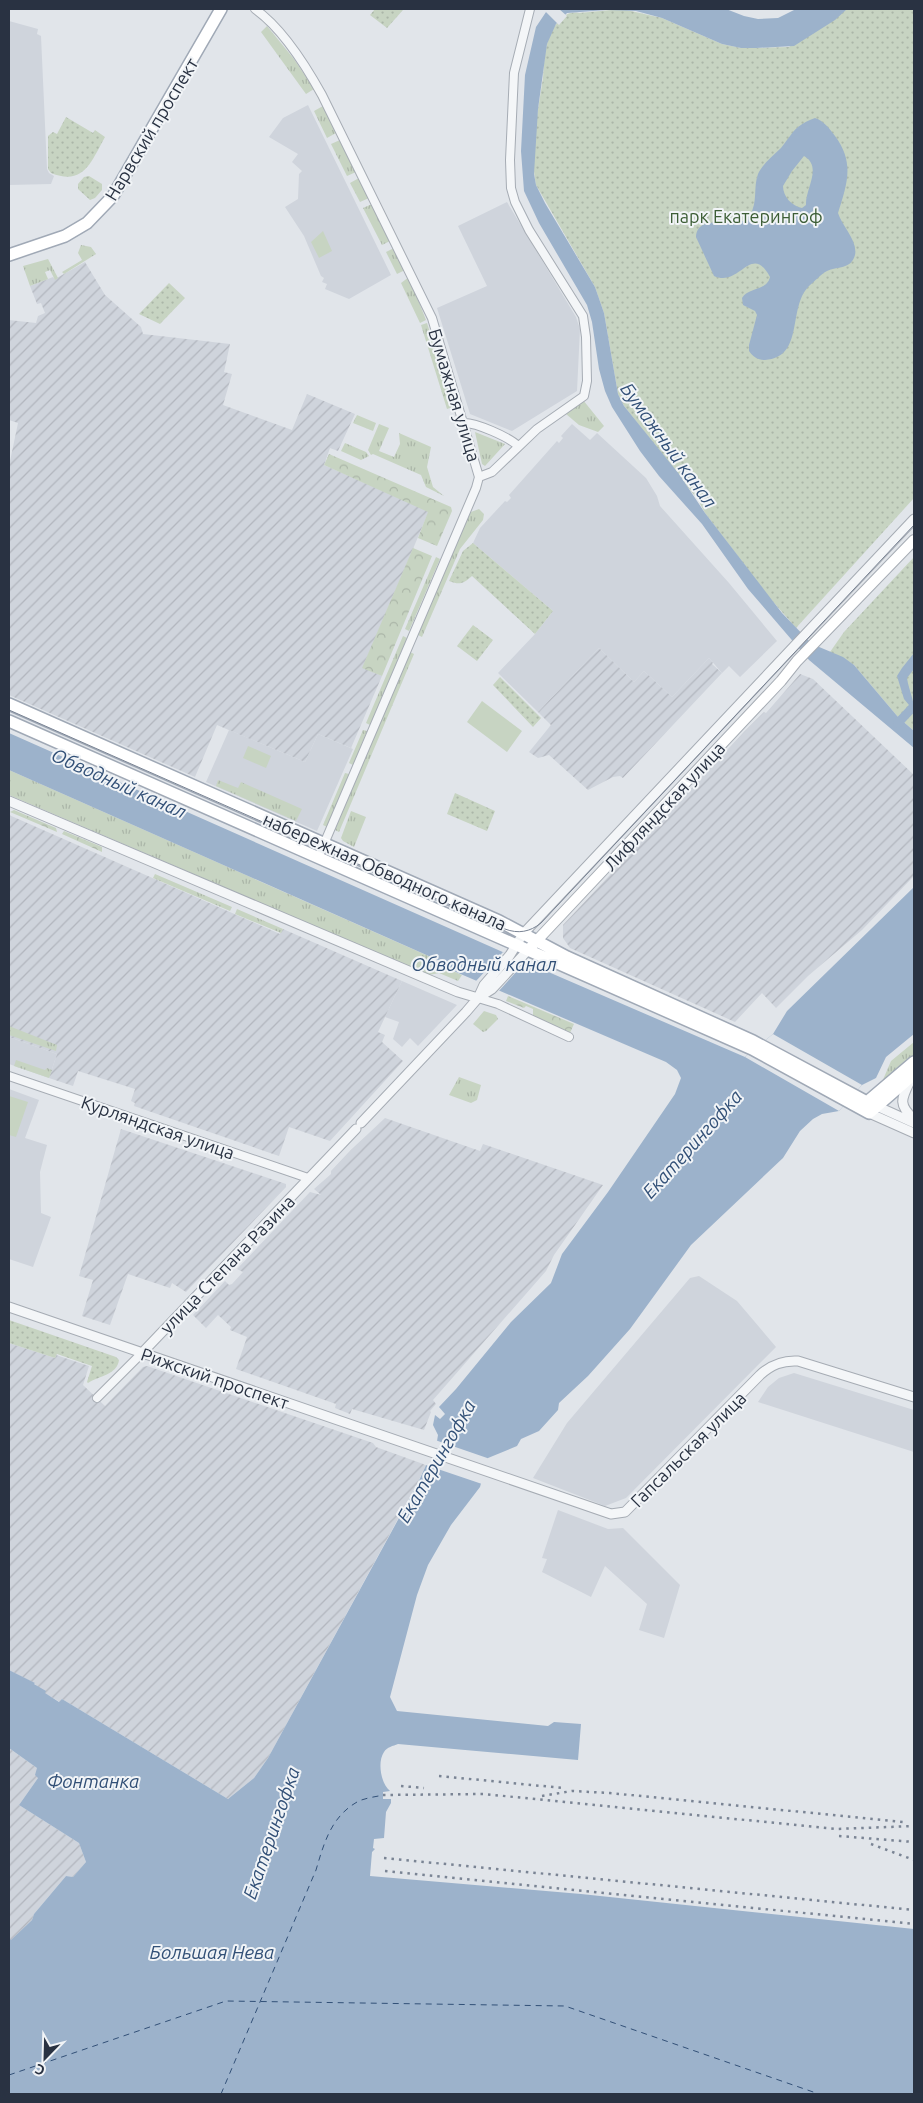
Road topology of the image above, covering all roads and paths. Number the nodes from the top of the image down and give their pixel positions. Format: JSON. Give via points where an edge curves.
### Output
{"nodes":[{"id":1,"x":221,"y":9,"type":"edge"},
{"id":2,"x":255,"y":9,"type":"edge"},
{"id":3,"x":530,"y":9,"type":"edge"},
{"id":4,"x":9,"y":256,"type":"edge"},
{"id":5,"x":463,"y":423,"type":"junction"},
{"id":6,"x":518,"y":446,"type":"junction"},
{"id":7,"x":479,"y":478,"type":"junction"},
{"id":8,"x":914,"y":519,"type":"edge"},
{"id":9,"x":914,"y":540,"type":"edge"},
{"id":10,"x":9,"y":704,"type":"edge"},
{"id":11,"x":9,"y":721,"type":"edge"},
{"id":12,"x":9,"y":801,"type":"edge"},
{"id":13,"x":324,"y":843,"type":"junction"},
{"id":14,"x":318,"y":858,"type":"junction"},
{"id":15,"x":523,"y":934,"type":"junction"},
{"id":16,"x":536,"y":941,"type":"junction"},
{"id":17,"x":516,"y":945,"type":"junction"},
{"id":18,"x":528,"y":950,"type":"junction"},
{"id":19,"x":514,"y":957,"type":"junction"},
{"id":20,"x":478,"y":998,"type":"junction"},
{"id":21,"x":569,"y":1037,"type":"dead end"},
{"id":22,"x":756,"y":1046,"type":"junction"},
{"id":23,"x":914,"y":1062,"type":"edge"},
{"id":24,"x":913,"y":1074,"type":"edge"},
{"id":25,"x":9,"y":1076,"type":"edge"},
{"id":26,"x":871,"y":1107,"type":"junction"},
{"id":27,"x":914,"y":1120,"type":"edge"},
{"id":28,"x":914,"y":1124,"type":"edge"},
{"id":29,"x":914,"y":1133,"type":"edge"},
{"id":30,"x":308,"y":1178,"type":"junction"},
{"id":31,"x":9,"y":1307,"type":"edge"},
{"id":32,"x":142,"y":1353,"type":"junction"},
{"id":33,"x":914,"y":1397,"type":"edge"},
{"id":34,"x":97,"y":1398,"type":"dead end"},
{"id":35,"x":497,"y":1476,"type":"joint"}],
"edges":[{"from":1,"to":4,"type":"main road","name":"Нарвский проспект","via":[[113,196],[87,223],[65,236]]},
{"from":2,"to":5,"type":"street","name":"Бумажная улица","via":[[306,66],[330,110],[432,318]]},
{"from":3,"to":6,"type":"street","via":[[514,73],[512,188],[529,230],[583,316],[587,381],[584,396]]},
{"from":5,"to":6,"type":"street","via":[[510,439]]},
{"from":5,"to":7,"type":"street","name":"Бумажная улица"},
{"from":6,"to":7,"type":"street","via":[[492,472]]},
{"from":7,"to":13,"type":"street","name":"Бумажная улица"},
{"from":8,"to":15,"type":"street","name":"Лифляндская улица"},
{"from":9,"to":16,"type":"main road","name":"Лифляндская улица"},
{"from":10,"to":13,"type":"main road","name":"набережная Обводного канала"},
{"from":11,"to":14,"type":"main road","name":"набережная Обводного канала"},
{"from":12,"to":20,"type":"street"},
{"from":13,"to":14,"type":"street","name":"Бумажная улица"},
{"from":13,"to":15,"type":"main road","name":"набережная Обводного канала"},
{"from":14,"to":17,"type":"main road","name":"набережная Обводного канала"},
{"from":15,"to":16,"type":"main road","name":"набережная Обводного канала"},
{"from":15,"to":17,"type":"street"},
{"from":16,"to":18,"type":"main road","name":"Лифляндская улица"},
{"from":16,"to":22,"type":"main road","name":"набережная Обводного канала"},
{"from":17,"to":18,"type":"main road","name":"набережная Обводного канала"},
{"from":17,"to":19,"type":"street"},
{"from":18,"to":19,"type":"street"},
{"from":18,"to":22,"type":"main road","name":"набережная Обводного канала"},
{"from":19,"to":20,"type":"street","name":"улица Степана Разина"},
{"from":20,"to":21,"type":"street"},
{"from":20,"to":30,"type":"street","name":"улица Степана Разина"},
{"from":22,"to":26,"type":"main road","via":[[804,1066],[852,1099]]},
{"from":23,"to":26,"type":"main road"},
{"from":24,"to":26,"type":"main road"},
{"from":24,"to":27,"type":"street","via":[[902,1104]]},
{"from":25,"to":30,"type":"street","name":"Курляндская улица"},
{"from":26,"to":28,"type":"street"},
{"from":26,"to":29,"type":"street"},
{"from":30,"to":32,"type":"street","name":"улица Степана Разина"},
{"from":31,"to":32,"type":"street","name":"Рижский проспект"},
{"from":32,"to":34,"type":"street","name":"улица Степана Разина"},
{"from":32,"to":35,"type":"street","name":"Рижский проспект"},
{"from":33,"to":35,"type":"street","name":"Гапсальская улица","via":[[806,1363],[788,1360],[775,1364],[760,1375],[625,1512],[618,1514]]}]}
